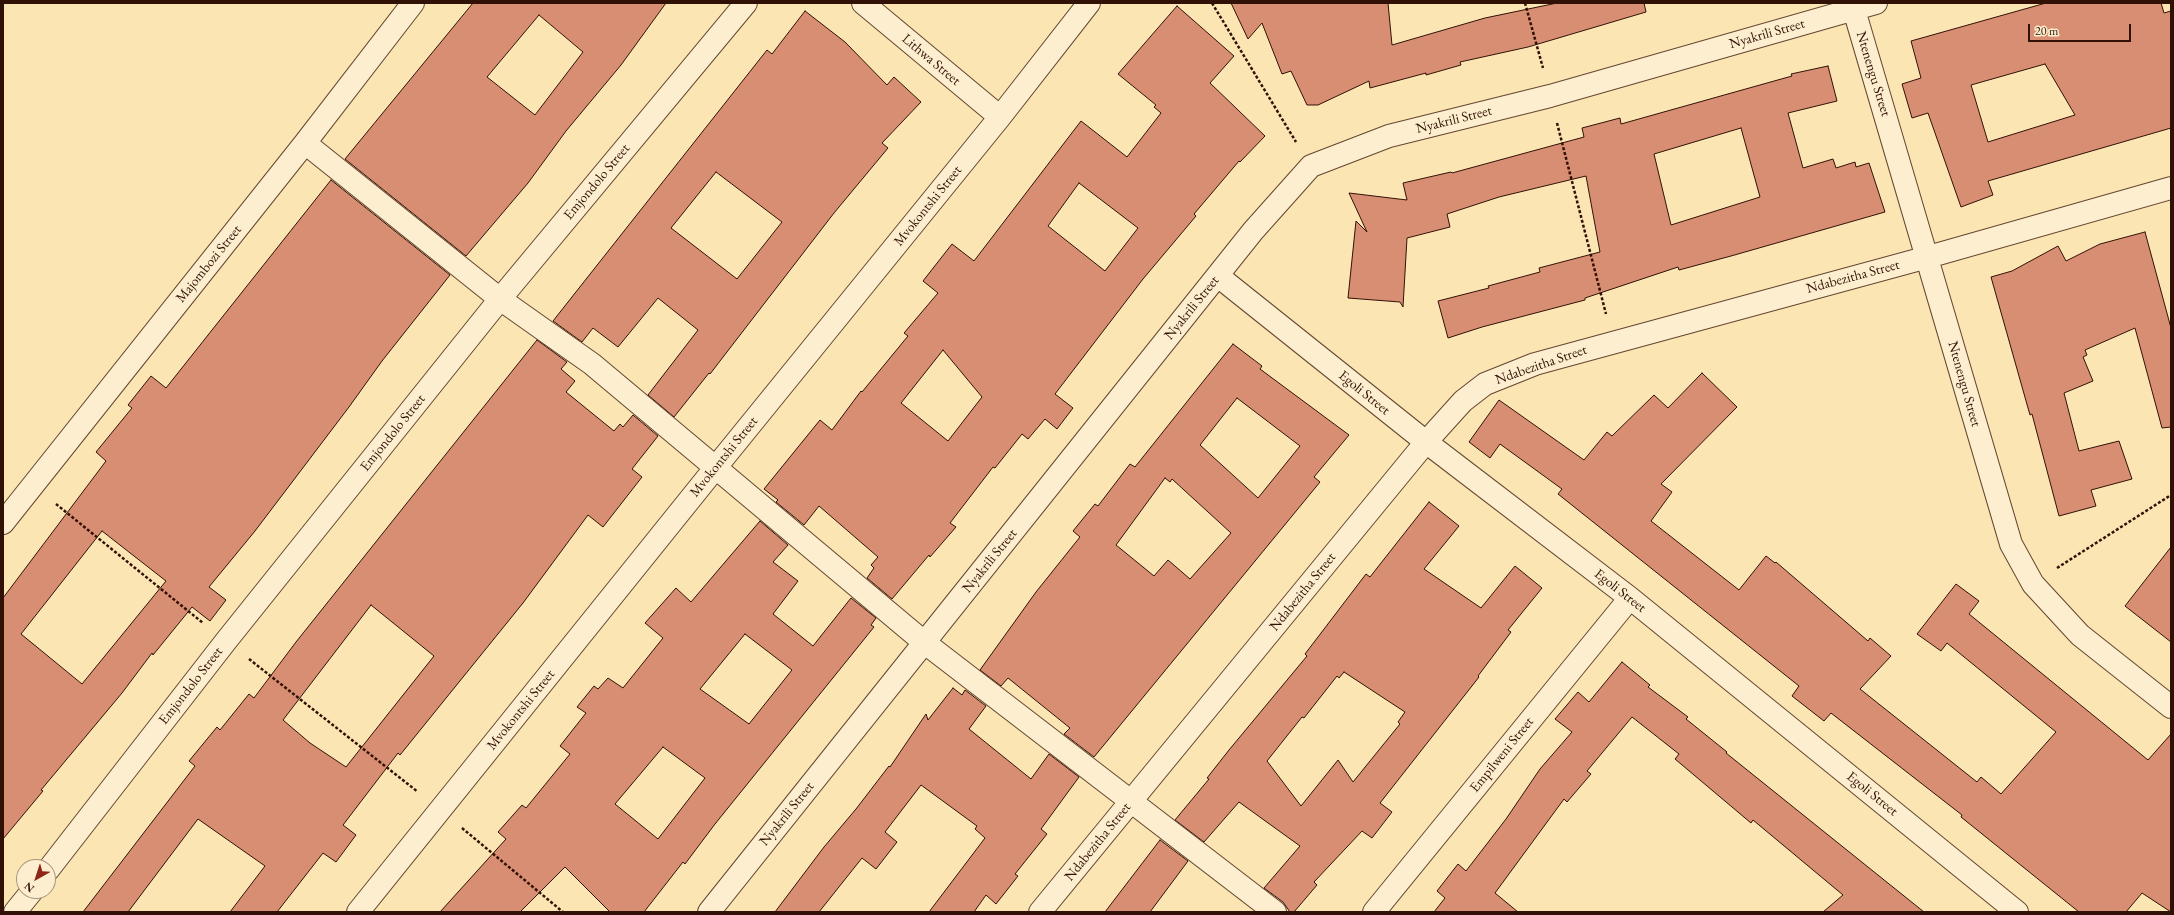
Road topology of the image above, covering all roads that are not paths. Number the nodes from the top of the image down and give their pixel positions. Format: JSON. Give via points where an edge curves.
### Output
{"nodes":[{"id":1,"x":413,"y":3,"type":"edge"},
{"id":2,"x":746,"y":3,"type":"edge"},
{"id":3,"x":863,"y":3,"type":"edge"},
{"id":4,"x":1089,"y":3,"type":"edge"},
{"id":5,"x":1876,"y":3,"type":"edge"},
{"id":6,"x":1853,"y":6,"type":"edge"},
{"id":7,"x":1000,"y":117,"type":"junction"},
{"id":8,"x":305,"y":143,"type":"junction"},
{"id":9,"x":2171,"y":188,"type":"edge"},
{"id":10,"x":1928,"y":257,"type":"junction"},
{"id":11,"x":1218,"y":276,"type":"junction"},
{"id":12,"x":500,"y":299,"type":"junction"},
{"id":13,"x":1426,"y":442,"type":"junction"},
{"id":14,"x":716,"y":467,"type":"junction"},
{"id":15,"x":3,"y":523,"type":"edge"},
{"id":16,"x":1630,"y":598,"type":"junction"},
{"id":17,"x":925,"y":643,"type":"junction"},
{"id":18,"x":2171,"y":707,"type":"edge"},
{"id":19,"x":1132,"y":801,"type":"junction"},
{"id":20,"x":56,"y":860,"type":"edge"},
{"id":21,"x":26,"y":899,"type":"edge"},
{"id":22,"x":15,"y":912,"type":"edge"},
{"id":23,"x":358,"y":912,"type":"edge"},
{"id":24,"x":709,"y":912,"type":"edge"},
{"id":25,"x":1040,"y":912,"type":"edge"},
{"id":26,"x":1275,"y":912,"type":"edge"},
{"id":27,"x":1374,"y":912,"type":"edge"},
{"id":28,"x":2017,"y":912,"type":"edge"}],
"edges":[{"from":1,"to":8,"type":"street","name":"Majombozi Street"},
{"from":2,"to":12,"type":"street","name":"Emjondolo Street"},
{"from":3,"to":7,"type":"street","name":"Lithwa Street"},
{"from":4,"to":7,"type":"street","name":"Mvokontshi Street"},
{"from":5,"to":6,"type":"street","name":"Nyakrili Street"},
{"from":6,"to":10,"type":"street","name":"Ntenengu Street"},
{"from":6,"to":11,"type":"street","name":"Nyakrili Street","via":[[1550,96],[1389,136],[1311,166]]},
{"from":7,"to":14,"type":"street","name":"Mvokontshi Street"},
{"from":8,"to":12,"type":"street"},
{"from":8,"to":15,"type":"street","name":"Majombozi Street"},
{"from":9,"to":10,"type":"street","name":"Ndabezitha Street"},
{"from":10,"to":13,"type":"street","name":"Ndabezitha Street","via":[[1535,364],[1485,384],[1463,400]]},
{"from":10,"to":18,"type":"street","name":"Ntenengu Street","via":[[2011,544],[2033,584],[2080,635]]},
{"from":11,"to":13,"type":"street","name":"Egoli Street"},
{"from":11,"to":17,"type":"street","name":"Nyakrili Street"},
{"from":12,"to":14,"type":"street","via":[[592,364]]},
{"from":12,"to":20,"type":"street","name":"Emjondolo Street","via":[[226,641]]},
{"from":13,"to":16,"type":"street","name":"Egoli Street"},
{"from":13,"to":19,"type":"street","name":"Ndabezitha Street"},
{"from":14,"to":17,"type":"street"},
{"from":14,"to":23,"type":"street","name":"Mvokontshi Street"},
{"from":16,"to":27,"type":"street","name":"Empilweni Street"},
{"from":16,"to":28,"type":"street","name":"Egoli Street"},
{"from":17,"to":19,"type":"street"},
{"from":17,"to":24,"type":"street","name":"Nyakrili Street"},
{"from":19,"to":25,"type":"street","name":"Ndabezitha Street"},
{"from":19,"to":26,"type":"street"},
{"from":21,"to":22,"type":"street"}]}
